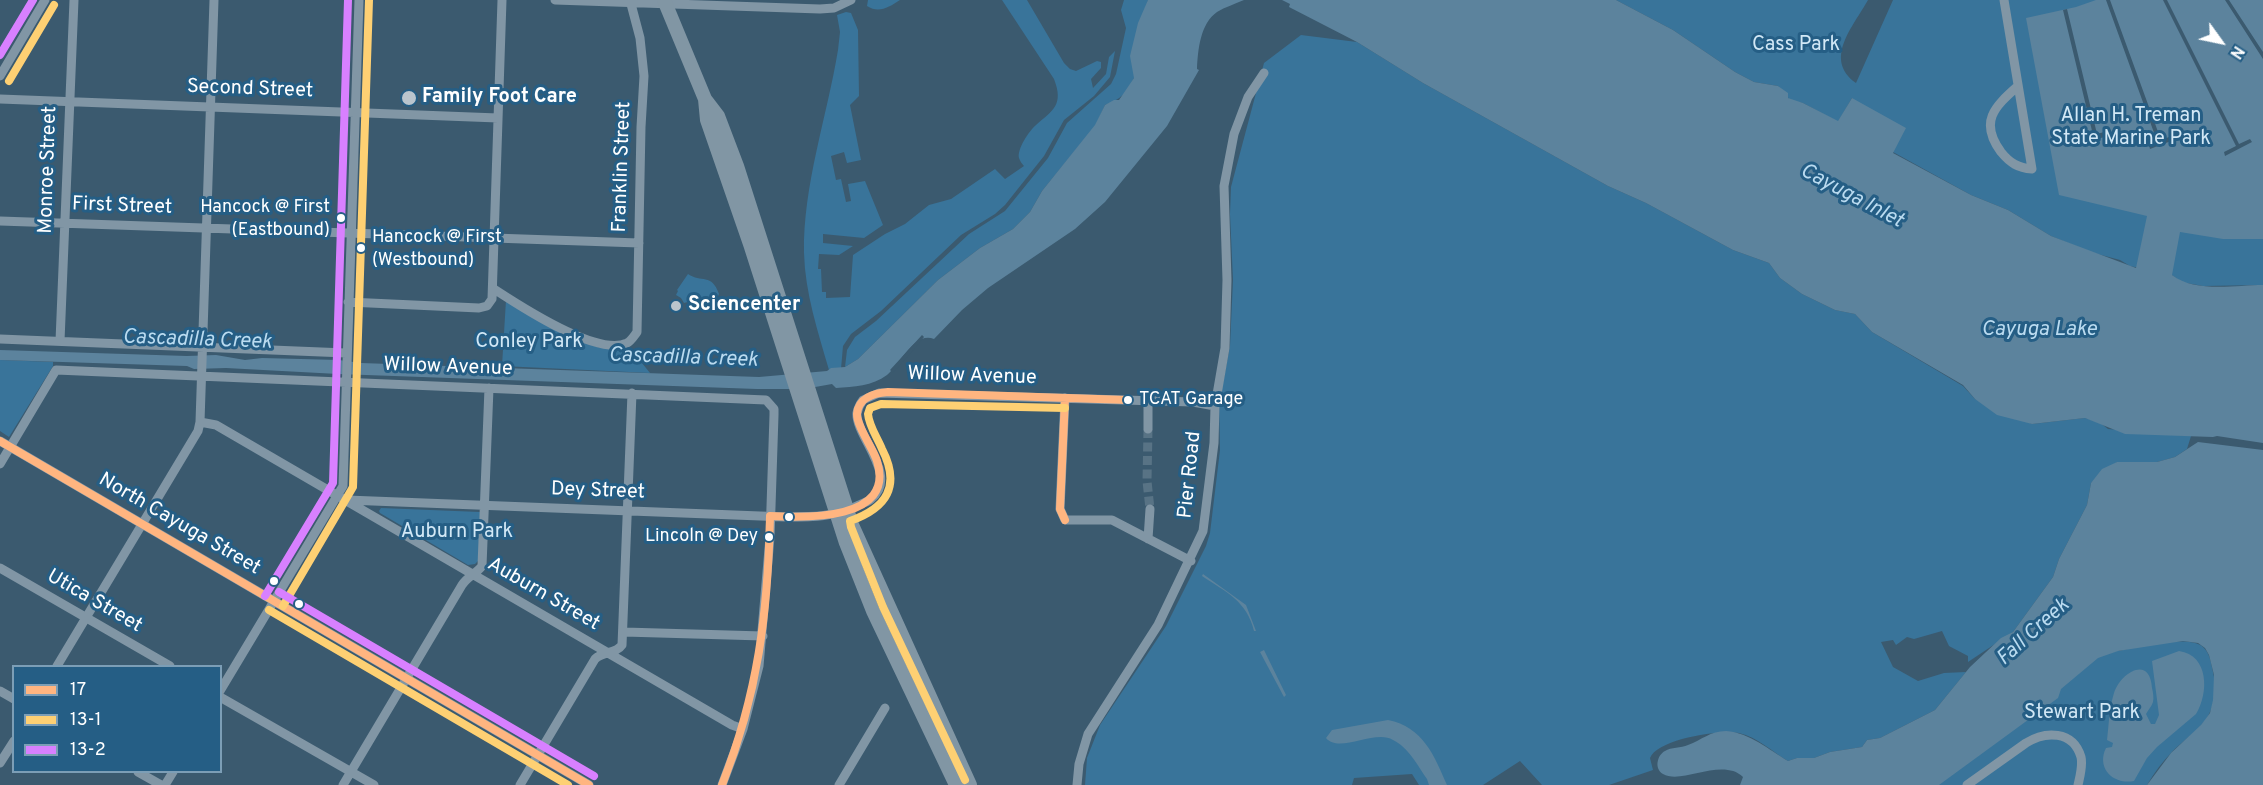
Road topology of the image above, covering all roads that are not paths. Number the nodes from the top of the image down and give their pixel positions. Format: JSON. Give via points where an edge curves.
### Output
{"nodes":[{"id":1,"x":45,"y":0,"type":"edge"},
{"id":2,"x":74,"y":0,"type":"edge"},
{"id":3,"x":214,"y":0,"type":"edge"},
{"id":4,"x":359,"y":0,"type":"edge"},
{"id":5,"x":502,"y":0,"type":"edge"},
{"id":6,"x":555,"y":0,"type":"edge"},
{"id":7,"x":851,"y":0,"type":"edge"},
{"id":8,"x":2004,"y":0,"type":"edge"},
{"id":9,"x":664,"y":2,"type":"edge"},
{"id":10,"x":631,"y":4,"type":"junction"},
{"id":11,"x":756,"y":4,"type":"edge"},
{"id":12,"x":1264,"y":73,"type":"dead end"},
{"id":13,"x":0,"y":76,"type":"edge"},
{"id":14,"x":2018,"y":86,"type":"junction"},
{"id":15,"x":0,"y":99,"type":"edge"},
{"id":16,"x":70,"y":102,"type":"junction"},
{"id":17,"x":211,"y":107,"type":"junction"},
{"id":18,"x":355,"y":112,"type":"junction"},
{"id":19,"x":498,"y":117,"type":"junction"},
{"id":20,"x":0,"y":221,"type":"edge"},
{"id":21,"x":64,"y":223,"type":"junction"},
{"id":22,"x":207,"y":228,"type":"junction"},
{"id":23,"x":351,"y":233,"type":"junction"},
{"id":24,"x":494,"y":238,"type":"junction"},
{"id":25,"x":639,"y":243,"type":"junction"},
{"id":26,"x":493,"y":294,"type":"junction"},
{"id":27,"x":348,"y":302,"type":"junction"},
{"id":28,"x":0,"y":339,"type":"edge"},
{"id":29,"x":60,"y":341,"type":"junction"},
{"id":30,"x":203,"y":350,"type":"junction"},
{"id":31,"x":346,"y":355,"type":"junction"},
{"id":32,"x":202,"y":374,"type":"junction"},
{"id":33,"x":346,"y":379,"type":"junction"},
{"id":34,"x":489,"y":387,"type":"junction"},
{"id":35,"x":632,"y":393,"type":"junction"},
{"id":36,"x":1065,"y":398,"type":"junction"},
{"id":37,"x":1148,"y":401,"type":"junction"},
{"id":38,"x":1215,"y":406,"type":"junction"},
{"id":39,"x":200,"y":422,"type":"junction"},
{"id":40,"x":1148,"y":429,"type":"tunnel mouth"},
{"id":41,"x":0,"y":441,"type":"edge"},
{"id":42,"x":10,"y":447,"type":"junction"},
{"id":43,"x":0,"y":464,"type":"edge"},
{"id":44,"x":343,"y":498,"type":"junction"},
{"id":45,"x":485,"y":506,"type":"junction"},
{"id":46,"x":1150,"y":509,"type":"tunnel mouth"},
{"id":47,"x":628,"y":511,"type":"junction"},
{"id":48,"x":842,"y":512,"type":"junction"},
{"id":49,"x":770,"y":516,"type":"junction"},
{"id":50,"x":142,"y":524,"type":"junction"},
{"id":51,"x":1148,"y":539,"type":"junction"},
{"id":52,"x":1191,"y":561,"type":"junction"},
{"id":53,"x":0,"y":568,"type":"edge"},
{"id":54,"x":471,"y":573,"type":"junction"},
{"id":55,"x":274,"y":601,"type":"junction"},
{"id":56,"x":86,"y":618,"type":"junction"},
{"id":57,"x":624,"y":632,"type":"junction"},
{"id":58,"x":763,"y":636,"type":"junction"},
{"id":59,"x":607,"y":653,"type":"junction"},
{"id":60,"x":58,"y":665,"type":"edge"},
{"id":61,"x":168,"y":665,"type":"edge"},
{"id":62,"x":407,"y":679,"type":"junction"},
{"id":63,"x":222,"y":688,"type":"edge"},
{"id":64,"x":222,"y":698,"type":"edge"},
{"id":65,"x":885,"y":708,"type":"dead end"},
{"id":66,"x":744,"y":729,"type":"junction"},
{"id":67,"x":12,"y":744,"type":"edge"},
{"id":68,"x":538,"y":755,"type":"junction"},
{"id":69,"x":0,"y":763,"type":"edge"},
{"id":70,"x":351,"y":771,"type":"junction"},
{"id":71,"x":142,"y":773,"type":"edge"},
{"id":72,"x":163,"y":785,"type":"edge"},
{"id":73,"x":343,"y":785,"type":"edge"},
{"id":74,"x":374,"y":785,"type":"edge"},
{"id":75,"x":520,"y":785,"type":"edge"},
{"id":76,"x":589,"y":785,"type":"edge"},
{"id":77,"x":722,"y":785,"type":"edge"},
{"id":78,"x":839,"y":785,"type":"edge"},
{"id":79,"x":956,"y":785,"type":"edge"},
{"id":80,"x":970,"y":785,"type":"edge"},
{"id":81,"x":1077,"y":785,"type":"edge"},
{"id":82,"x":1968,"y":785,"type":"edge"},
{"id":83,"x":2078,"y":785,"type":"edge"}],
"edges":[{"from":1,"to":13,"type":"street"},
{"from":2,"to":16,"type":"street","name":"Monroe Street"},
{"from":3,"to":17,"type":"street"},
{"from":4,"to":18,"type":"street"},
{"from":5,"to":19,"type":"street"},
{"from":6,"to":10,"type":"street"},
{"from":7,"to":11,"type":"street","via":[[820,9]]},
{"from":8,"to":14,"type":"street"},
{"from":9,"to":10,"type":"street"},
{"from":9,"to":11,"type":"street"},
{"from":9,"to":48,"type":"highway","via":[[705,99],[707,120],[788,345]]},
{"from":10,"to":25,"type":"street","name":"Franklin Street","via":[[644,76]]},
{"from":12,"to":38,"type":"street","name":"Pier Road","via":[[1248,97],[1234,134],[1224,186],[1225,348]]},
{"from":14,"to":14,"type":"street","via":[[2021,105],[2032,169],[2019,169],[2005,158],[1990,131],[1993,113]]},
{"from":15,"to":16,"type":"street","name":"Second Street"},
{"from":16,"to":17,"type":"street","name":"Second Street"},
{"from":16,"to":21,"type":"street","name":"Monroe Street"},
{"from":17,"to":18,"type":"street","name":"Second Street"},
{"from":17,"to":22,"type":"street"},
{"from":18,"to":19,"type":"street","name":"Second Street"},
{"from":18,"to":23,"type":"street"},
{"from":19,"to":24,"type":"street"},
{"from":20,"to":21,"type":"street","name":"First Street"},
{"from":21,"to":22,"type":"street","name":"First Street"},
{"from":21,"to":29,"type":"street","name":"Monroe Street"},
{"from":22,"to":23,"type":"street","name":"First Street"},
{"from":22,"to":30,"type":"street"},
{"from":23,"to":24,"type":"street","name":"First Street"},
{"from":23,"to":27,"type":"street"},
{"from":24,"to":25,"type":"street","name":"First Street"},
{"from":24,"to":26,"type":"street"},
{"from":25,"to":26,"type":"street","name":"Franklin Street","via":[[637,332],[628,343],[615,345],[585,339]]},
{"from":26,"to":27,"type":"street","via":[[487,306],[479,308]]},
{"from":27,"to":31,"type":"street"},
{"from":28,"to":29,"type":"street"},
{"from":29,"to":30,"type":"street"},
{"from":30,"to":31,"type":"street"},
{"from":30,"to":32,"type":"street"},
{"from":31,"to":33,"type":"street"},
{"from":32,"to":33,"type":"street","name":"Willow Avenue"},
{"from":32,"to":39,"type":"street"},
{"from":32,"to":42,"type":"street","name":"Willow Avenue","via":[[56,370]]},
{"from":33,"to":34,"type":"street","name":"Willow Avenue"},
{"from":33,"to":44,"type":"street"},
{"from":34,"to":35,"type":"street","name":"Willow Avenue"},
{"from":34,"to":45,"type":"street"},
{"from":35,"to":47,"type":"street"},
{"from":35,"to":49,"type":"street","name":"Willow Avenue","via":[[766,400],[774,409]]},
{"from":36,"to":37,"type":"street","name":"Willow Avenue"},
{"from":36,"to":48,"type":"street","name":"Willow Avenue","via":[[888,392],[870,395],[862,400],[857,417],[879,467],[879,487],[871,499]]},
{"from":36,"to":51,"type":"street","via":[[1060,509],[1065,520],[1112,520]]},
{"from":37,"to":38,"type":"street","name":"Willow Avenue"},
{"from":37,"to":40,"type":"street"},
{"from":38,"to":52,"type":"street","name":"Pier Road","via":[[1204,526]]},
{"from":39,"to":44,"type":"street","name":"Auburn Street","via":[[216,425]]},
{"from":39,"to":50,"type":"street"},
{"from":41,"to":42,"type":"street","name":"North Cayuga Street"},
{"from":42,"to":43,"type":"street"},
{"from":42,"to":50,"type":"street","name":"North Cayuga Street"},
{"from":44,"to":45,"type":"street","name":"Dey Street"},
{"from":44,"to":54,"type":"street","name":"Auburn Street"},
{"from":44,"to":55,"type":"street"},
{"from":45,"to":47,"type":"street","name":"Dey Street"},
{"from":45,"to":54,"type":"street","via":[[482,566]]},
{"from":46,"to":51,"type":"street"},
{"from":47,"to":49,"type":"street","name":"Dey Street"},
{"from":47,"to":57,"type":"street"},
{"from":48,"to":49,"type":"street","name":"Dey Street"},
{"from":48,"to":79,"type":"highway","via":[[841,530],[873,612]]},
{"from":48,"to":80,"type":"highway"},
{"from":49,"to":58,"type":"street"},
{"from":50,"to":55,"type":"street","name":"North Cayuga Street"},
{"from":50,"to":56,"type":"street"},
{"from":51,"to":52,"type":"street"},
{"from":52,"to":81,"type":"street","name":"Pier Road","via":[[1158,625],[1088,734]]},
{"from":53,"to":56,"type":"street","name":"Utica Street"},
{"from":54,"to":59,"type":"street","name":"Auburn Street"},
{"from":54,"to":62,"type":"street"},
{"from":55,"to":62,"type":"street","name":"North Cayuga Street"},
{"from":55,"to":63,"type":"street"},
{"from":56,"to":60,"type":"street"},
{"from":56,"to":61,"type":"street","name":"Utica Street"},
{"from":57,"to":58,"type":"street"},
{"from":57,"to":59,"type":"street","via":[[619,649]]},
{"from":58,"to":66,"type":"street"},
{"from":59,"to":66,"type":"street","name":"Auburn Street"},
{"from":59,"to":68,"type":"street","via":[[595,659]]},
{"from":62,"to":68,"type":"street","name":"North Cayuga Street"},
{"from":62,"to":70,"type":"street"},
{"from":64,"to":70,"type":"street"},
{"from":65,"to":78,"type":"street"},
{"from":66,"to":77,"type":"street"},
{"from":67,"to":69,"type":"street"},
{"from":68,"to":75,"type":"street"},
{"from":68,"to":76,"type":"street","name":"North Cayuga Street"},
{"from":70,"to":73,"type":"street"},
{"from":70,"to":74,"type":"street"},
{"from":71,"to":72,"type":"street"},
{"from":82,"to":83,"type":"street","via":[[2026,743],[2049,734],[2065,737],[2078,749],[2082,766]]}]}
